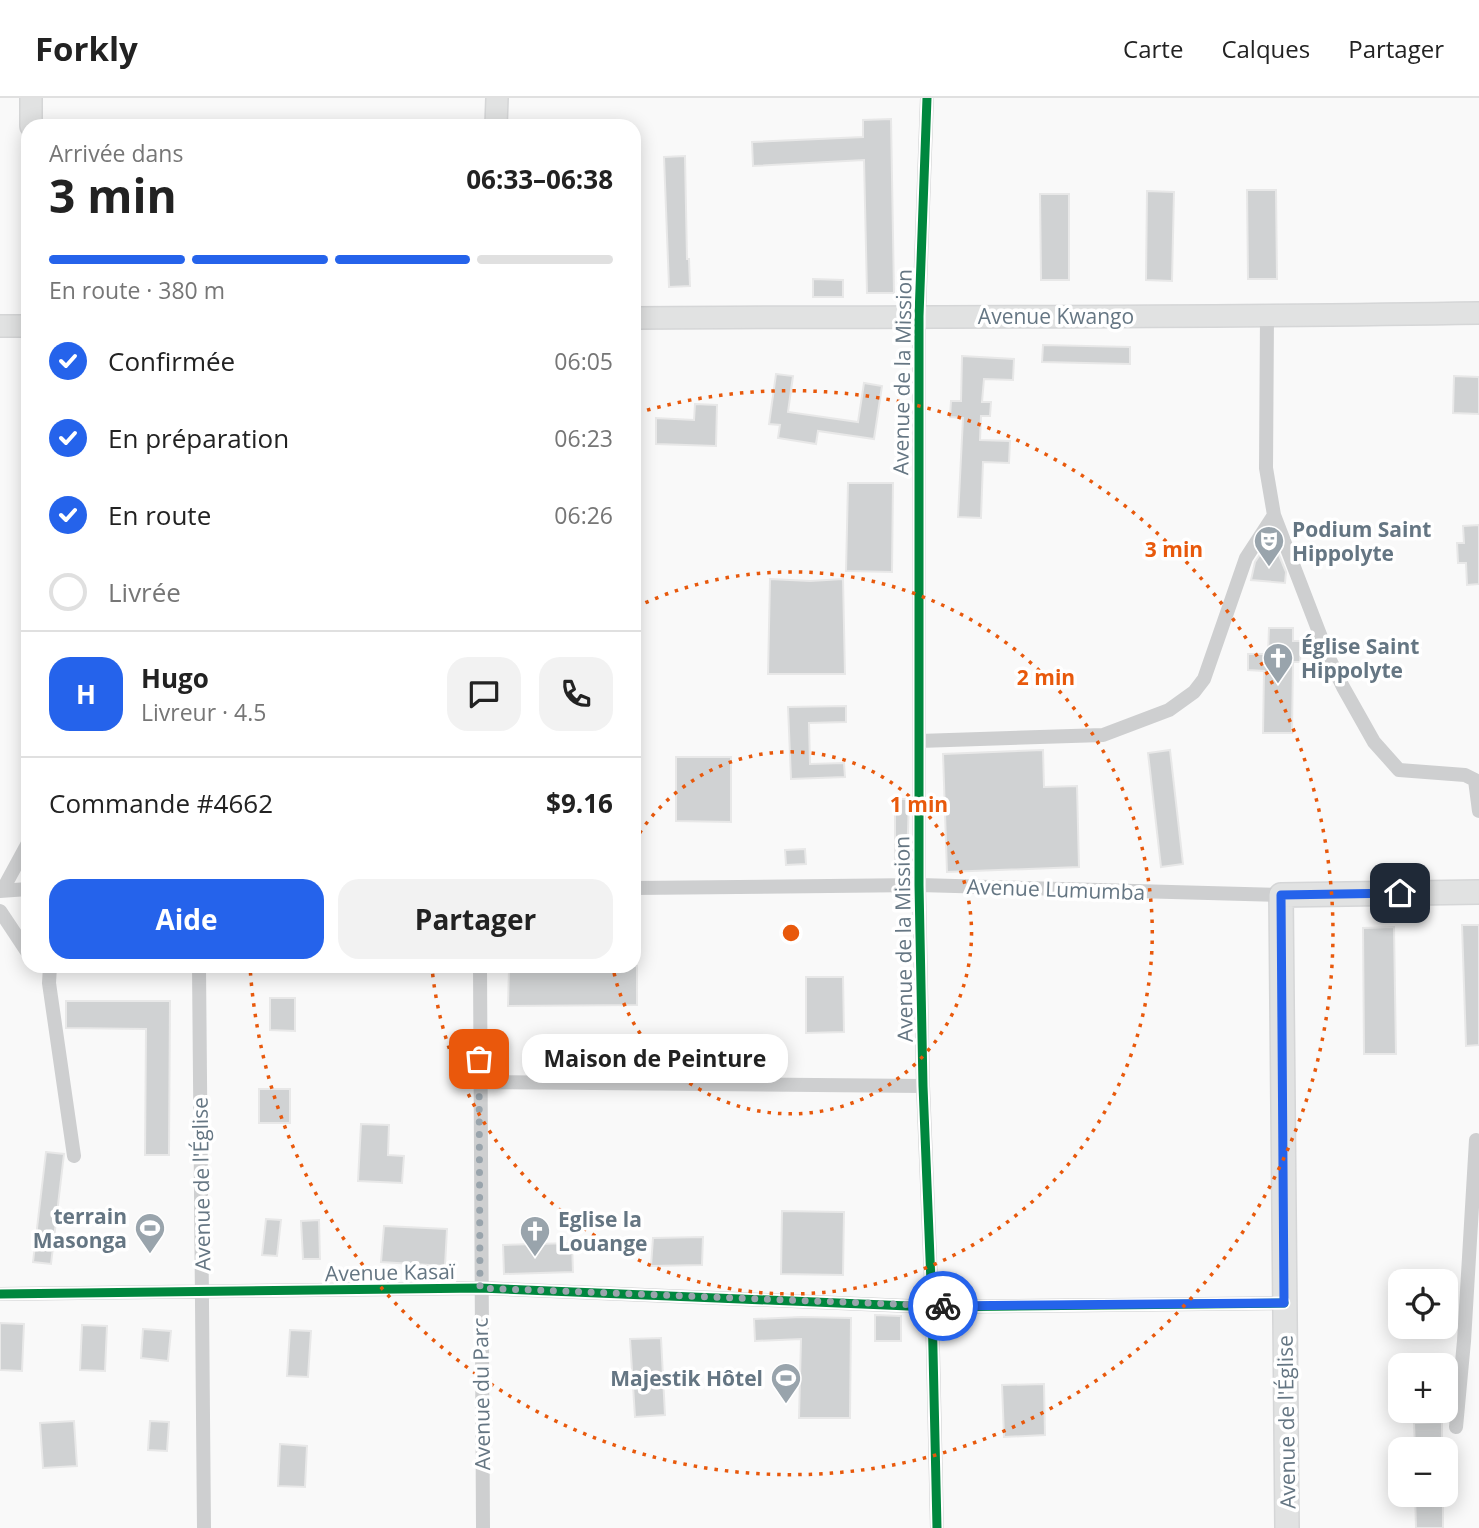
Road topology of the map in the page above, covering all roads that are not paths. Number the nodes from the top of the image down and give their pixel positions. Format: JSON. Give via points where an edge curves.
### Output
{"nodes":[{"id":1,"x":31,"y":98,"type":"edge"},
{"id":2,"x":497,"y":98,"type":"edge"},
{"id":3,"x":927,"y":98,"type":"edge"},
{"id":4,"x":31,"y":119,"type":"edge"},
{"id":5,"x":496,"y":119,"type":"edge"},
{"id":6,"x":1479,"y":313,"type":"edge"},
{"id":7,"x":919,"y":316,"type":"junction"},
{"id":8,"x":1267,"y":316,"type":"junction"},
{"id":9,"x":641,"y":318,"type":"edge"},
{"id":10,"x":0,"y":326,"type":"edge"},
{"id":11,"x":21,"y":326,"type":"edge"},
{"id":12,"x":1274,"y":515,"type":"junction"},
{"id":13,"x":919,"y":741,"type":"junction"},
{"id":14,"x":1479,"y":811,"type":"edge"},
{"id":15,"x":21,"y":855,"type":"edge"},
{"id":16,"x":919,"y":885,"type":"junction"},
{"id":17,"x":641,"y":888,"type":"edge"},
{"id":18,"x":21,"y":890,"type":"edge"},
{"id":19,"x":1,"y":891,"type":"edge"},
{"id":20,"x":1479,"y":892,"type":"edge"},
{"id":21,"x":1281,"y":895,"type":"junction"},
{"id":22,"x":0,"y":911,"type":"edge"},
{"id":23,"x":21,"y":942,"type":"edge"},
{"id":24,"x":42,"y":973,"type":"edge"},
{"id":25,"x":50,"y":973,"type":"edge"},
{"id":26,"x":199,"y":973,"type":"edge"},
{"id":27,"x":480,"y":973,"type":"edge"},
{"id":28,"x":49,"y":983,"type":"junction"},
{"id":29,"x":478,"y":1082,"type":"junction"},
{"id":30,"x":923,"y":1086,"type":"junction"},
{"id":31,"x":1476,"y":1140,"type":"dead end"},
{"id":32,"x":74,"y":1156,"type":"dead end"},
{"id":33,"x":480,"y":1288,"type":"junction"},
{"id":34,"x":202,"y":1292,"type":"junction"},
{"id":35,"x":0,"y":1294,"type":"edge"},
{"id":36,"x":1284,"y":1303,"type":"junction"},
{"id":37,"x":932,"y":1307,"type":"junction"},
{"id":38,"x":1471,"y":1341,"type":"edge"},
{"id":39,"x":1456,"y":1427,"type":"dead end"},
{"id":40,"x":204,"y":1528,"type":"edge"},
{"id":41,"x":483,"y":1528,"type":"edge"},
{"id":42,"x":937,"y":1528,"type":"edge"},
{"id":43,"x":1287,"y":1528,"type":"edge"}],
"edges":[{"from":1,"to":4,"type":"street"},
{"from":2,"to":5,"type":"street"},
{"from":3,"to":7,"type":"street","name":"Avenue de la Mission"},
{"from":6,"to":8,"type":"street","name":"Avenue Kwango"},
{"from":7,"to":8,"type":"street","name":"Avenue Kwango"},
{"from":7,"to":9,"type":"street","name":"Avenue Kwango"},
{"from":7,"to":13,"type":"street","name":"Avenue de la Mission"},
{"from":8,"to":12,"type":"street","via":[[1266,468]]},
{"from":10,"to":11,"type":"street"},
{"from":12,"to":13,"type":"street","via":[[1246,558],[1204,679],[1169,710],[1103,736]]},
{"from":12,"to":14,"type":"street","via":[[1329,658],[1374,742],[1399,769],[1465,775],[1475,780]]},
{"from":13,"to":16,"type":"street","name":"Avenue de la Mission"},
{"from":15,"to":19,"type":"street"},
{"from":16,"to":17,"type":"street","name":"Avenue Lumumba"},
{"from":16,"to":21,"type":"street","name":"Avenue Lumumba"},
{"from":16,"to":30,"type":"street","name":"Avenue de la Mission"},
{"from":18,"to":19,"type":"street"},
{"from":20,"to":21,"type":"main road","name":"Avenue Lumumba"},
{"from":21,"to":36,"type":"main road","name":"Avenue de l'Église"},
{"from":22,"to":23,"type":"street"},
{"from":24,"to":28,"type":"street"},
{"from":25,"to":28,"type":"street"},
{"from":26,"to":34,"type":"street","name":"Avenue de l'Église"},
{"from":27,"to":29,"type":"street","name":"Avenue du Parc"},
{"from":28,"to":32,"type":"street"},
{"from":29,"to":30,"type":"street"},
{"from":29,"to":33,"type":"street","name":"Avenue du Parc"},
{"from":30,"to":37,"type":"street","name":"Avenue de la Mission"},
{"from":31,"to":38,"type":"street"},
{"from":33,"to":34,"type":"street","name":"Avenue Kasaï"},
{"from":33,"to":37,"type":"street","name":"Avenue Kasaï"},
{"from":33,"to":41,"type":"street","name":"Avenue du Parc"},
{"from":34,"to":35,"type":"street","name":"Avenue Kasaï"},
{"from":34,"to":40,"type":"street","name":"Avenue de l'Église"},
{"from":36,"to":37,"type":"street","name":"Avenue Kasaï"},
{"from":36,"to":43,"type":"main road","name":"Avenue de l'Église"},
{"from":37,"to":42,"type":"street","name":"Avenue de la Mission"},
{"from":38,"to":39,"type":"street"}]}
